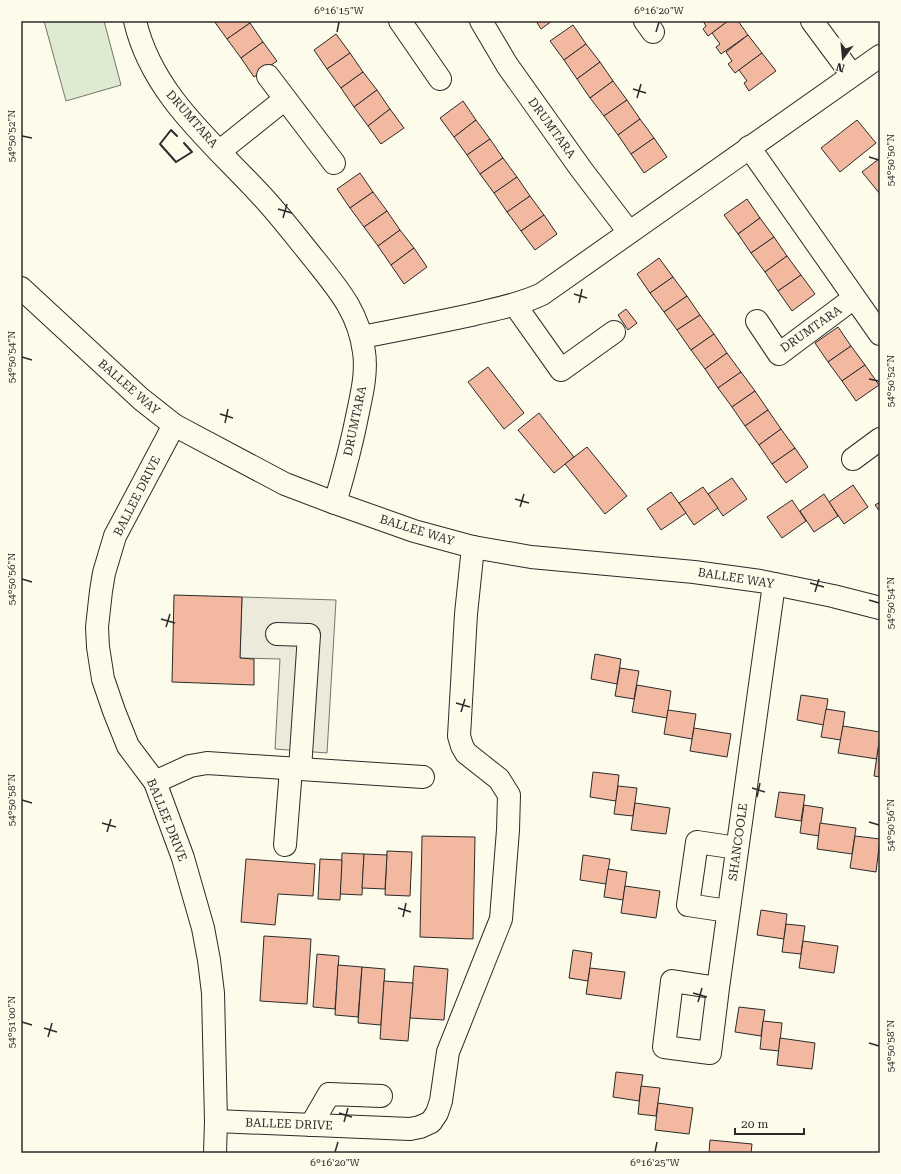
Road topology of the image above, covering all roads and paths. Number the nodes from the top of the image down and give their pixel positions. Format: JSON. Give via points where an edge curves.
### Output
{"nodes":[{"id":1,"x":135,"y":21,"type":"edge"},
{"id":2,"x":400,"y":21,"type":"edge"},
{"id":3,"x":481,"y":21,"type":"edge"},
{"id":4,"x":812,"y":21,"type":"edge"},
{"id":5,"x":880,"y":56,"type":"edge"},
{"id":6,"x":852,"y":75,"type":"junction"},
{"id":7,"x":268,"y":76,"type":"dead end"},
{"id":8,"x":440,"y":79,"type":"dead end"},
{"id":9,"x":285,"y":99,"type":"junction"},
{"id":10,"x":749,"y":147,"type":"junction"},
{"id":11,"x":220,"y":152,"type":"junction"},
{"id":12,"x":334,"y":163,"type":"dead end"},
{"id":13,"x":630,"y":232,"type":"junction"},
{"id":14,"x":21,"y":288,"type":"edge"},
{"id":15,"x":854,"y":298,"type":"junction"},
{"id":16,"x":515,"y":305,"type":"junction"},
{"id":17,"x":757,"y":321,"type":"dead end"},
{"id":18,"x":614,"y":332,"type":"dead end"},
{"id":19,"x":880,"y":334,"type":"edge"},
{"id":20,"x":362,"y":337,"type":"junction"},
{"id":21,"x":174,"y":425,"type":"junction"},
{"id":22,"x":880,"y":439,"type":"edge"},
{"id":23,"x":853,"y":459,"type":"dead end"},
{"id":24,"x":335,"y":503,"type":"junction"},
{"id":25,"x":473,"y":547,"type":"junction"},
{"id":26,"x":774,"y":584,"type":"junction"},
{"id":27,"x":880,"y":608,"type":"edge"},
{"id":28,"x":277,"y":634,"type":"dead end"},
{"id":29,"x":296,"y":769,"type":"junction"},
{"id":30,"x":423,"y":777,"type":"dead end"},
{"id":31,"x":155,"y":782,"type":"junction"},
{"id":32,"x":285,"y":845,"type":"dead end"},
{"id":33,"x":737,"y":848,"type":"junction"},
{"id":34,"x":728,"y":911,"type":"junction"},
{"id":35,"x":718,"y":988,"type":"junction"},
{"id":36,"x":381,"y":1096,"type":"dead end"},
{"id":37,"x":216,"y":1121,"type":"junction"},
{"id":38,"x":312,"y":1125,"type":"junction"},
{"id":39,"x":216,"y":1153,"type":"edge"}],
"edges":[{"from":1,"to":11,"type":"street","name":"DRUMTARA","via":[[150,64],[163,86],[178,107]]},
{"from":2,"to":8,"type":"street"},
{"from":3,"to":13,"type":"street","name":"DRUMTARA","via":[[507,65]]},
{"from":4,"to":6,"type":"street"},
{"from":5,"to":6,"type":"street"},
{"from":6,"to":10,"type":"street"},
{"from":7,"to":9,"type":"street"},
{"from":9,"to":11,"type":"street","name":"DRUMTARA"},
{"from":9,"to":12,"type":"street"},
{"from":10,"to":13,"type":"street"},
{"from":10,"to":15,"type":"street","name":"DRUMTARA"},
{"from":11,"to":20,"type":"street","name":"DRUMTARA","via":[[280,217],[340,292],[355,317]]},
{"from":13,"to":16,"type":"street","via":[[542,294]]},
{"from":14,"to":21,"type":"street","name":"BALLEE WAY","via":[[141,399]]},
{"from":15,"to":17,"type":"street","name":"DRUMTARA","via":[[779,354]]},
{"from":15,"to":19,"type":"street","name":"DRUMTARA"},
{"from":16,"to":18,"type":"street","via":[[560,370]]},
{"from":16,"to":20,"type":"street"},
{"from":20,"to":24,"type":"street","name":"DRUMTARA","via":[[365,370],[362,392]]},
{"from":21,"to":24,"type":"street","name":"BALLEE WAY","via":[[285,484]]},
{"from":21,"to":31,"type":"street","name":"BALLEE DRIVE","via":[[115,536],[104,573],[97,627],[103,679],[114,711],[128,746]]},
{"from":22,"to":23,"type":"street"},
{"from":24,"to":25,"type":"street","name":"BALLEE WAY","via":[[414,531]]},
{"from":25,"to":26,"type":"street","name":"BALLEE WAY","via":[[531,557],[694,572]]},
{"from":25,"to":38,"type":"street","name":"BALLEE DRIVE","via":[[466,614],[459,736],[466,753],[502,781],[510,803],[501,919],[448,1052],[441,1101],[431,1122],[410,1129]]},
{"from":26,"to":27,"type":"street","name":"BALLEE WAY"},
{"from":26,"to":33,"type":"street","name":"SHANCOOLE"},
{"from":28,"to":29,"type":"street","via":[[309,635]]},
{"from":29,"to":30,"type":"street"},
{"from":29,"to":31,"type":"street","via":[[206,763],[190,766]]},
{"from":29,"to":32,"type":"street"},
{"from":31,"to":37,"type":"street","name":"BALLEE DRIVE","via":[[183,858],[203,928],[209,960]]},
{"from":33,"to":34,"type":"street","name":"SHANCOOLE"},
{"from":33,"to":34,"type":"street","via":[[697,842],[688,905]]},
{"from":34,"to":35,"type":"street","name":"SHANCOOLE"},
{"from":35,"to":35,"type":"street","name":"SHANCOOLE","via":[[710,1053],[664,1047],[672,981]]},
{"from":36,"to":38,"type":"street","via":[[329,1094]]},
{"from":37,"to":38,"type":"street","name":"BALLEE DRIVE"},
{"from":37,"to":39,"type":"street","name":"BALLEE DRIVE"}]}
